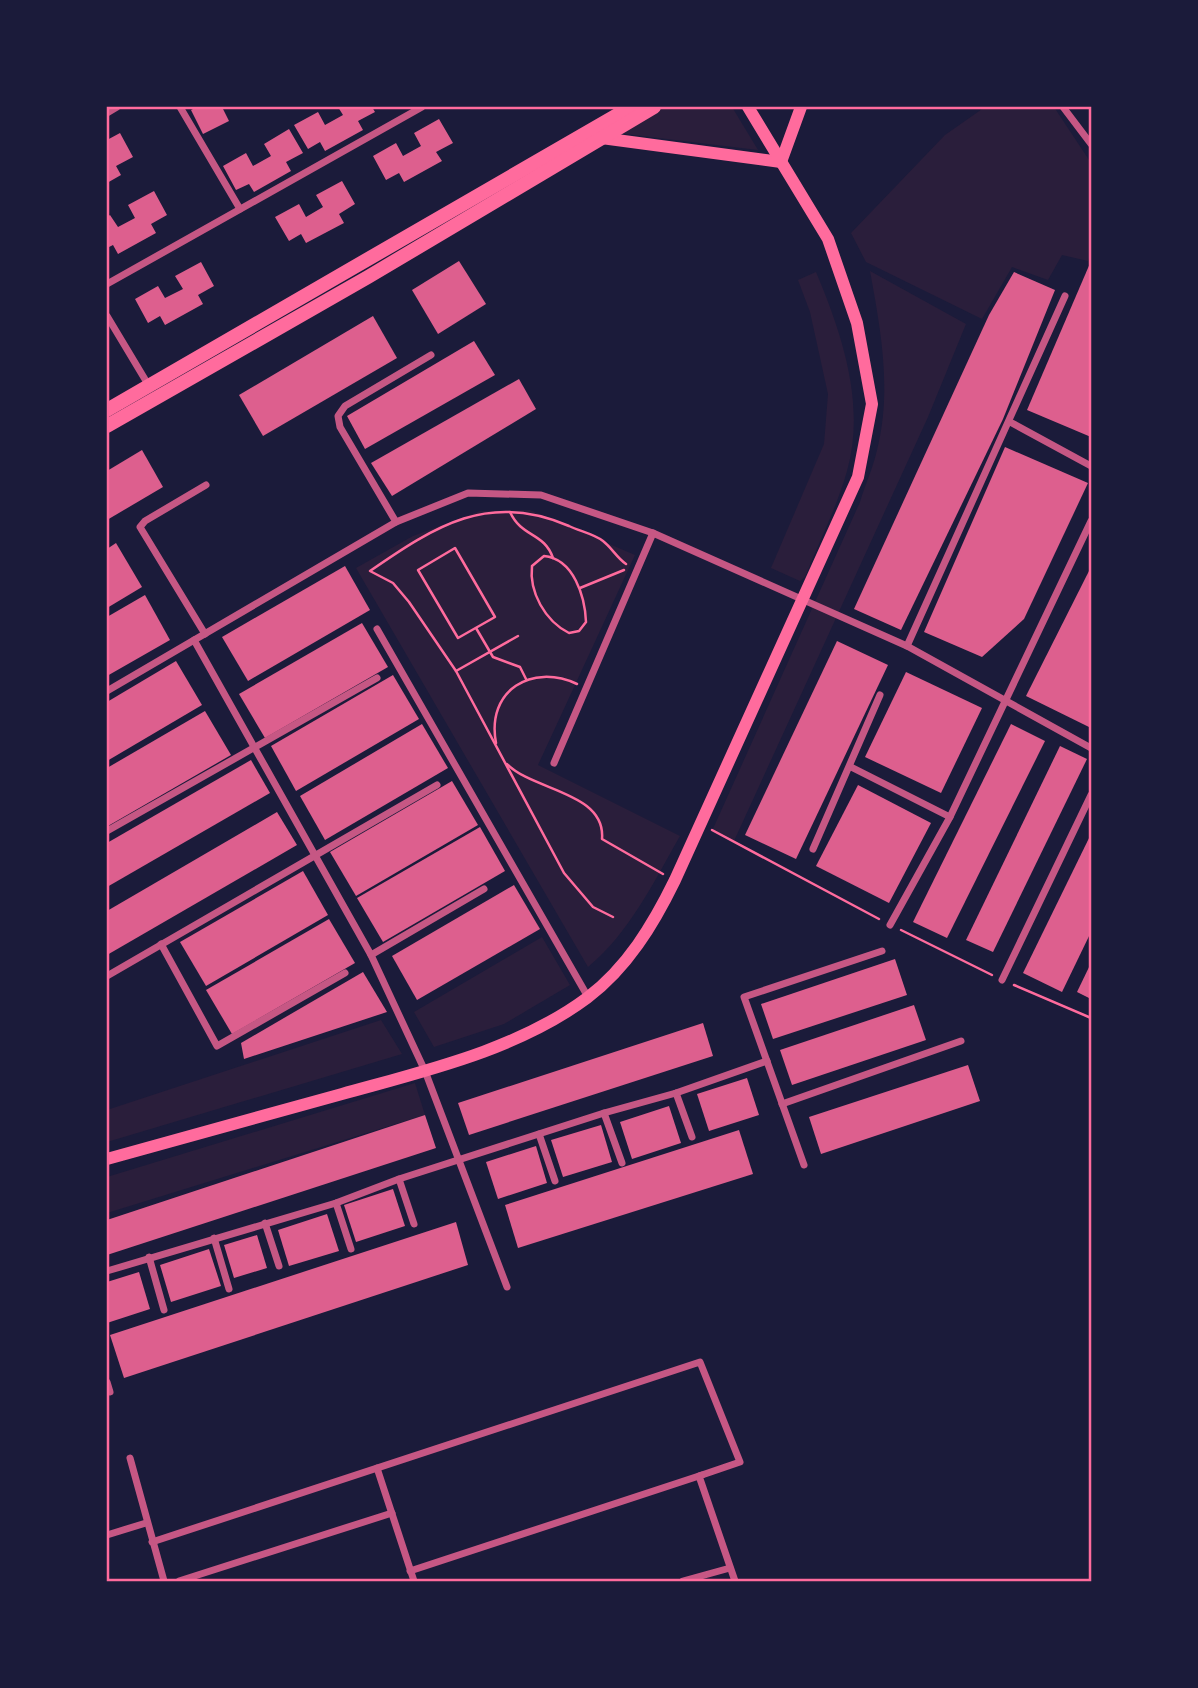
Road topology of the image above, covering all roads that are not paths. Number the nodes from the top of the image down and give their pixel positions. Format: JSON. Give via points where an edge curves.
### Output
{"nodes":[{"id":1,"x":117,"y":107,"type":"edge"},
{"id":2,"x":180,"y":107,"type":"edge"},
{"id":3,"x":422,"y":107,"type":"edge"},
{"id":4,"x":631,"y":107,"type":"edge"},
{"id":5,"x":654,"y":107,"type":"edge"},
{"id":6,"x":748,"y":107,"type":"edge"},
{"id":7,"x":801,"y":107,"type":"edge"},
{"id":8,"x":1063,"y":107,"type":"edge"},
{"id":9,"x":107,"y":113,"type":"edge"},
{"id":10,"x":593,"y":137,"type":"junction"},
{"id":11,"x":1091,"y":144,"type":"edge"},
{"id":12,"x":781,"y":162,"type":"junction"},
{"id":13,"x":240,"y":209,"type":"junction"},
{"id":14,"x":107,"y":284,"type":"edge"},
{"id":15,"x":1065,"y":296,"type":"dead end"},
{"id":16,"x":107,"y":316,"type":"edge"},
{"id":17,"x":431,"y":355,"type":"dead end"},
{"id":18,"x":149,"y":386,"type":"junction"},
{"id":19,"x":107,"y":411,"type":"edge"},
{"id":20,"x":1010,"y":422,"type":"junction"},
{"id":21,"x":107,"y":426,"type":"edge"},
{"id":22,"x":1091,"y":466,"type":"edge"},
{"id":23,"x":206,"y":485,"type":"dead end"},
{"id":24,"x":1091,"y":521,"type":"edge"},
{"id":25,"x":396,"y":522,"type":"junction"},
{"id":26,"x":653,"y":533,"type":"junction"},
{"id":27,"x":803,"y":599,"type":"junction"},
{"id":28,"x":377,"y":629,"type":"dead end"},
{"id":29,"x":205,"y":634,"type":"junction"},
{"id":30,"x":194,"y":640,"type":"junction"},
{"id":31,"x":907,"y":646,"type":"junction"},
{"id":32,"x":377,"y":678,"type":"dead end"},
{"id":33,"x":107,"y":691,"type":"edge"},
{"id":34,"x":880,"y":695,"type":"dead end"},
{"id":35,"x":1006,"y":703,"type":"junction"},
{"id":36,"x":255,"y":747,"type":"junction"},
{"id":37,"x":1091,"y":748,"type":"edge"},
{"id":38,"x":554,"y":763,"type":"dead end"},
{"id":39,"x":851,"y":767,"type":"junction"},
{"id":40,"x":437,"y":785,"type":"dead end"},
{"id":41,"x":1091,"y":795,"type":"edge"},
{"id":42,"x":950,"y":817,"type":"junction"},
{"id":43,"x":107,"y":831,"type":"edge"},
{"id":44,"x":813,"y":849,"type":"dead end"},
{"id":45,"x":317,"y":856,"type":"junction"},
{"id":46,"x":484,"y":890,"type":"dead end"},
{"id":47,"x":890,"y":925,"type":"dead end"},
{"id":48,"x":161,"y":944,"type":"junction"},
{"id":49,"x":882,"y":951,"type":"dead end"},
{"id":50,"x":371,"y":955,"type":"junction"},
{"id":51,"x":345,"y":973,"type":"dead end"},
{"id":52,"x":107,"y":976,"type":"edge"},
{"id":53,"x":1002,"y":979,"type":"dead end"},
{"id":54,"x":588,"y":997,"type":"junction"},
{"id":55,"x":961,"y":1041,"type":"dead end"},
{"id":56,"x":767,"y":1061,"type":"junction"},
{"id":57,"x":425,"y":1071,"type":"junction"},
{"id":58,"x":676,"y":1093,"type":"junction"},
{"id":59,"x":782,"y":1104,"type":"junction"},
{"id":60,"x":604,"y":1113,"type":"junction"},
{"id":61,"x":540,"y":1134,"type":"junction"},
{"id":62,"x":692,"y":1137,"type":"dead end"},
{"id":63,"x":107,"y":1159,"type":"edge"},
{"id":64,"x":458,"y":1162,"type":"junction"},
{"id":65,"x":622,"y":1163,"type":"dead end"},
{"id":66,"x":804,"y":1165,"type":"dead end"},
{"id":67,"x":400,"y":1179,"type":"junction"},
{"id":68,"x":555,"y":1181,"type":"dead end"},
{"id":69,"x":336,"y":1203,"type":"junction"},
{"id":70,"x":265,"y":1223,"type":"junction"},
{"id":71,"x":414,"y":1224,"type":"dead end"},
{"id":72,"x":214,"y":1238,"type":"junction"},
{"id":73,"x":351,"y":1249,"type":"dead end"},
{"id":74,"x":149,"y":1257,"type":"junction"},
{"id":75,"x":279,"y":1266,"type":"dead end"},
{"id":76,"x":107,"y":1271,"type":"edge"},
{"id":77,"x":507,"y":1287,"type":"dead end"},
{"id":78,"x":229,"y":1289,"type":"dead end"},
{"id":79,"x":164,"y":1310,"type":"dead end"},
{"id":80,"x":107,"y":1382,"type":"edge"},
{"id":81,"x":110,"y":1392,"type":"dead end"},
{"id":82,"x":130,"y":1458,"type":"dead end"},
{"id":83,"x":377,"y":1468,"type":"junction"},
{"id":84,"x":706,"y":1474,"type":"junction"},
{"id":85,"x":392,"y":1513,"type":"junction"},
{"id":86,"x":145,"y":1523,"type":"junction"},
{"id":87,"x":107,"y":1535,"type":"edge"},
{"id":88,"x":152,"y":1542,"type":"junction"},
{"id":89,"x":730,"y":1567,"type":"junction"},
{"id":90,"x":410,"y":1571,"type":"junction"},
{"id":91,"x":164,"y":1581,"type":"edge"},
{"id":92,"x":179,"y":1581,"type":"edge"},
{"id":93,"x":414,"y":1581,"type":"edge"},
{"id":94,"x":683,"y":1581,"type":"edge"},
{"id":95,"x":735,"y":1581,"type":"edge"}],
"edges":[{"from":1,"to":9,"type":"street"},
{"from":2,"to":13,"type":"street"},
{"from":3,"to":13,"type":"street"},
{"from":4,"to":10,"type":"main road"},
{"from":5,"to":10,"type":"main road"},
{"from":6,"to":12,"type":"main road"},
{"from":7,"to":12,"type":"main road"},
{"from":8,"to":11,"type":"street"},
{"from":10,"to":12,"type":"main road"},
{"from":10,"to":18,"type":"main road"},
{"from":10,"to":21,"type":"main road","via":[[369,277]]},
{"from":12,"to":27,"type":"main road","via":[[828,239],[857,323],[872,404],[858,477]]},
{"from":13,"to":14,"type":"street"},
{"from":15,"to":20,"type":"street"},
{"from":16,"to":18,"type":"street"},
{"from":17,"to":25,"type":"street","via":[[345,406],[338,416],[340,427]]},
{"from":18,"to":19,"type":"main road"},
{"from":20,"to":22,"type":"street"},
{"from":20,"to":31,"type":"street"},
{"from":23,"to":29,"type":"street","via":[[140,527]]},
{"from":24,"to":35,"type":"street"},
{"from":25,"to":26,"type":"street","via":[[468,493],[541,495]]},
{"from":25,"to":29,"type":"street"},
{"from":26,"to":27,"type":"street"},
{"from":26,"to":38,"type":"street"},
{"from":27,"to":31,"type":"street"},
{"from":27,"to":54,"type":"main road","via":[[663,905],[622,966]]},
{"from":28,"to":54,"type":"street"},
{"from":29,"to":30,"type":"street"},
{"from":30,"to":33,"type":"street"},
{"from":30,"to":36,"type":"street"},
{"from":31,"to":35,"type":"street"},
{"from":32,"to":36,"type":"street"},
{"from":34,"to":39,"type":"street"},
{"from":35,"to":37,"type":"street"},
{"from":35,"to":42,"type":"street"},
{"from":36,"to":43,"type":"street"},
{"from":36,"to":45,"type":"street"},
{"from":39,"to":42,"type":"street"},
{"from":39,"to":44,"type":"street"},
{"from":40,"to":45,"type":"street"},
{"from":41,"to":53,"type":"street"},
{"from":42,"to":47,"type":"street"},
{"from":45,"to":48,"type":"street"},
{"from":45,"to":50,"type":"street"},
{"from":46,"to":50,"type":"street"},
{"from":48,"to":51,"type":"street","via":[[217,1046]]},
{"from":48,"to":52,"type":"street"},
{"from":49,"to":56,"type":"street","via":[[744,997]]},
{"from":50,"to":57,"type":"street"},
{"from":54,"to":57,"type":"main road","via":[[544,1027]]},
{"from":55,"to":59,"type":"street"},
{"from":56,"to":58,"type":"street"},
{"from":56,"to":59,"type":"street"},
{"from":57,"to":63,"type":"main road"},
{"from":57,"to":64,"type":"street"},
{"from":58,"to":60,"type":"street"},
{"from":58,"to":62,"type":"street"},
{"from":59,"to":66,"type":"street"},
{"from":60,"to":61,"type":"street"},
{"from":60,"to":65,"type":"street"},
{"from":61,"to":64,"type":"street"},
{"from":61,"to":68,"type":"street"},
{"from":64,"to":67,"type":"street"},
{"from":64,"to":77,"type":"street"},
{"from":67,"to":69,"type":"street"},
{"from":67,"to":71,"type":"street"},
{"from":69,"to":70,"type":"street"},
{"from":69,"to":73,"type":"street"},
{"from":70,"to":72,"type":"street"},
{"from":70,"to":75,"type":"street"},
{"from":72,"to":74,"type":"street"},
{"from":72,"to":78,"type":"street"},
{"from":74,"to":76,"type":"street"},
{"from":74,"to":79,"type":"street"},
{"from":80,"to":81,"type":"street"},
{"from":82,"to":86,"type":"street"},
{"from":83,"to":84,"type":"street","via":[[700,1362],[740,1462]]},
{"from":83,"to":85,"type":"street"},
{"from":83,"to":88,"type":"street"},
{"from":84,"to":89,"type":"street","via":[[699,1476]]},
{"from":84,"to":90,"type":"street"},
{"from":85,"to":90,"type":"street"},
{"from":85,"to":92,"type":"street"},
{"from":86,"to":87,"type":"street"},
{"from":86,"to":88,"type":"street"},
{"from":88,"to":91,"type":"street"},
{"from":89,"to":94,"type":"street"},
{"from":89,"to":95,"type":"street"},
{"from":90,"to":93,"type":"street"}]}
